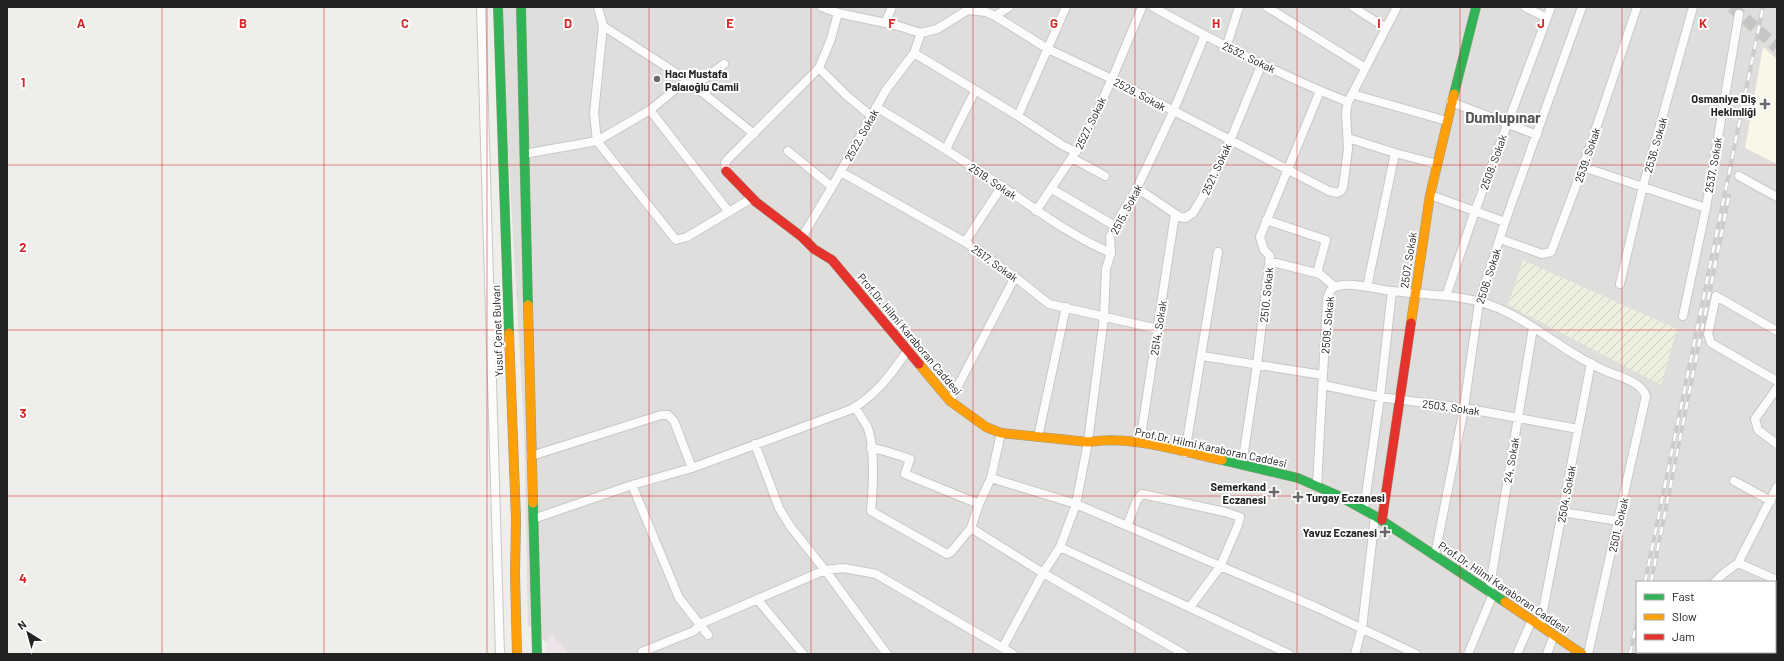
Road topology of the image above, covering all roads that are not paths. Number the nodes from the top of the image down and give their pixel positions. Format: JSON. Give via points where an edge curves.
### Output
{"nodes":[{"id":1,"x":481,"y":7,"type":"edge"},
{"id":2,"x":498,"y":7,"type":"edge"},
{"id":3,"x":521,"y":7,"type":"edge"},
{"id":4,"x":598,"y":7,"type":"edge"},
{"id":5,"x":822,"y":7,"type":"edge"},
{"id":6,"x":892,"y":7,"type":"edge"},
{"id":7,"x":1009,"y":7,"type":"edge"},
{"id":8,"x":1066,"y":7,"type":"edge"},
{"id":9,"x":1142,"y":7,"type":"edge"},
{"id":10,"x":1154,"y":7,"type":"edge"},
{"id":11,"x":1239,"y":7,"type":"edge"},
{"id":12,"x":1267,"y":7,"type":"edge"},
{"id":13,"x":1353,"y":7,"type":"edge"},
{"id":14,"x":1397,"y":7,"type":"edge"},
{"id":15,"x":1525,"y":7,"type":"edge"},
{"id":16,"x":1551,"y":7,"type":"edge"},
{"id":17,"x":1582,"y":7,"type":"edge"},
{"id":18,"x":1638,"y":7,"type":"edge"},
{"id":19,"x":1693,"y":7,"type":"edge"},
{"id":20,"x":1474,"y":8,"type":"edge"},
{"id":21,"x":838,"y":13,"type":"junction"},
{"id":22,"x":1739,"y":14,"type":"dead end"},
{"id":23,"x":995,"y":16,"type":"junction"},
{"id":24,"x":1547,"y":18,"type":"junction"},
{"id":25,"x":885,"y":23,"type":"junction"},
{"id":26,"x":603,"y":26,"type":"junction"},
{"id":27,"x":1386,"y":28,"type":"junction"},
{"id":28,"x":921,"y":33,"type":"junction"},
{"id":29,"x":1205,"y":36,"type":"junction"},
{"id":30,"x":1227,"y":46,"type":"junction"},
{"id":31,"x":1048,"y":49,"type":"junction"},
{"id":32,"x":914,"y":53,"type":"junction"},
{"id":33,"x":1262,"y":63,"type":"junction"},
{"id":34,"x":724,"y":64,"type":"dead end"},
{"id":35,"x":819,"y":68,"type":"junction"},
{"id":36,"x":1365,"y":68,"type":"junction"},
{"id":37,"x":1112,"y":79,"type":"junction"},
{"id":38,"x":687,"y":80,"type":"junction"},
{"id":39,"x":975,"y":91,"type":"junction"},
{"id":40,"x":1320,"y":91,"type":"junction"},
{"id":41,"x":1352,"y":94,"type":"junction"},
{"id":42,"x":1348,"y":102,"type":"junction"},
{"id":43,"x":1451,"y":102,"type":"junction"},
{"id":44,"x":876,"y":107,"type":"junction"},
{"id":45,"x":650,"y":110,"type":"junction"},
{"id":46,"x":1173,"y":112,"type":"junction"},
{"id":47,"x":871,"y":116,"type":"junction"},
{"id":48,"x":1018,"y":116,"type":"junction"},
{"id":49,"x":1447,"y":121,"type":"junction"},
{"id":50,"x":1508,"y":122,"type":"junction"},
{"id":51,"x":754,"y":134,"type":"junction"},
{"id":52,"x":1537,"y":135,"type":"junction"},
{"id":53,"x":1348,"y":138,"type":"junction"},
{"id":54,"x":597,"y":140,"type":"junction"},
{"id":55,"x":1230,"y":141,"type":"junction"},
{"id":56,"x":946,"y":148,"type":"junction"},
{"id":57,"x":788,"y":151,"type":"dead end"},
{"id":58,"x":1395,"y":153,"type":"junction"},
{"id":59,"x":524,"y":154,"type":"junction"},
{"id":60,"x":1074,"y":155,"type":"junction"},
{"id":61,"x":1437,"y":164,"type":"junction"},
{"id":62,"x":1583,"y":167,"type":"junction"},
{"id":63,"x":1287,"y":169,"type":"junction"},
{"id":64,"x":726,"y":171,"type":"joint"},
{"id":65,"x":841,"y":172,"type":"junction"},
{"id":66,"x":1105,"y":176,"type":"dead end"},
{"id":67,"x":1739,"y":176,"type":"dead end"},
{"id":68,"x":1002,"y":186,"type":"junction"},
{"id":69,"x":1643,"y":186,"type":"junction"},
{"id":70,"x":832,"y":187,"type":"junction"},
{"id":71,"x":1137,"y":188,"type":"junction"},
{"id":72,"x":1052,"y":189,"type":"junction"},
{"id":73,"x":1430,"y":195,"type":"junction"},
{"id":74,"x":1777,"y":197,"type":"edge"},
{"id":75,"x":752,"y":198,"type":"junction"},
{"id":76,"x":1706,"y":208,"type":"junction"},
{"id":77,"x":1036,"y":211,"type":"junction"},
{"id":78,"x":1475,"y":211,"type":"junction"},
{"id":79,"x":729,"y":212,"type":"junction"},
{"id":80,"x":1175,"y":214,"type":"junction"},
{"id":81,"x":1266,"y":220,"type":"junction"},
{"id":82,"x":1505,"y":222,"type":"junction"},
{"id":83,"x":1115,"y":226,"type":"junction"},
{"id":84,"x":802,"y":237,"type":"junction"},
{"id":85,"x":1500,"y":240,"type":"junction"},
{"id":86,"x":965,"y":242,"type":"junction"},
{"id":87,"x":1218,"y":252,"type":"dead end"},
{"id":88,"x":1111,"y":253,"type":"junction"},
{"id":89,"x":1269,"y":261,"type":"junction"},
{"id":90,"x":1317,"y":273,"type":"junction"},
{"id":91,"x":1015,"y":278,"type":"junction"},
{"id":92,"x":1620,"y":284,"type":"dead end"},
{"id":93,"x":1335,"y":287,"type":"junction"},
{"id":94,"x":1367,"y":287,"type":"junction"},
{"id":95,"x":1392,"y":291,"type":"junction"},
{"id":96,"x":1415,"y":293,"type":"junction"},
{"id":97,"x":1446,"y":296,"type":"junction"},
{"id":98,"x":1479,"y":302,"type":"junction"},
{"id":99,"x":1066,"y":307,"type":"junction"},
{"id":100,"x":1683,"y":316,"type":"dead end"},
{"id":101,"x":1104,"y":317,"type":"junction"},
{"id":102,"x":1533,"y":328,"type":"junction"},
{"id":103,"x":1158,"y":329,"type":"junction"},
{"id":104,"x":1777,"y":330,"type":"edge"},
{"id":105,"x":908,"y":350,"type":"junction"},
{"id":106,"x":1202,"y":356,"type":"junction"},
{"id":107,"x":1591,"y":363,"type":"junction"},
{"id":108,"x":1257,"y":366,"type":"junction"},
{"id":109,"x":1323,"y":375,"type":"junction"},
{"id":110,"x":1777,"y":381,"type":"edge"},
{"id":111,"x":1323,"y":385,"type":"junction"},
{"id":112,"x":1777,"y":388,"type":"edge"},
{"id":113,"x":1380,"y":398,"type":"junction"},
{"id":114,"x":1398,"y":400,"type":"junction"},
{"id":115,"x":950,"y":401,"type":"junction"},
{"id":116,"x":855,"y":407,"type":"junction"},
{"id":117,"x":1464,"y":408,"type":"junction"},
{"id":118,"x":1518,"y":418,"type":"junction"},
{"id":119,"x":1578,"y":429,"type":"junction"},
{"id":120,"x":1001,"y":433,"type":"junction"},
{"id":121,"x":1038,"y":437,"type":"junction"},
{"id":122,"x":1088,"y":442,"type":"junction"},
{"id":123,"x":1140,"y":442,"type":"junction"},
{"id":124,"x":755,"y":444,"type":"junction"},
{"id":125,"x":1777,"y":444,"type":"edge"},
{"id":126,"x":871,"y":448,"type":"junction"},
{"id":127,"x":1185,"y":453,"type":"junction"},
{"id":128,"x":531,"y":456,"type":"junction"},
{"id":129,"x":1242,"y":464,"type":"junction"},
{"id":130,"x":692,"y":468,"type":"junction"},
{"id":131,"x":991,"y":478,"type":"junction"},
{"id":132,"x":1734,"y":482,"type":"dead end"},
{"id":133,"x":632,"y":485,"type":"junction"},
{"id":134,"x":1317,"y":486,"type":"junction"},
{"id":135,"x":1777,"y":487,"type":"edge"},
{"id":136,"x":1771,"y":501,"type":"junction"},
{"id":137,"x":979,"y":504,"type":"junction"},
{"id":138,"x":1076,"y":504,"type":"junction"},
{"id":139,"x":1364,"y":509,"type":"junction"},
{"id":140,"x":1562,"y":512,"type":"junction"},
{"id":141,"x":1378,"y":518,"type":"junction"},
{"id":142,"x":533,"y":519,"type":"junction"},
{"id":143,"x":1619,"y":521,"type":"junction"},
{"id":144,"x":1127,"y":526,"type":"junction"},
{"id":145,"x":971,"y":528,"type":"junction"},
{"id":146,"x":1060,"y":547,"type":"junction"},
{"id":147,"x":1435,"y":556,"type":"junction"},
{"id":148,"x":1738,"y":563,"type":"junction"},
{"id":149,"x":1220,"y":567,"type":"junction"},
{"id":150,"x":825,"y":570,"type":"junction"},
{"id":151,"x":1042,"y":573,"type":"junction"},
{"id":152,"x":1777,"y":580,"type":"edge"},
{"id":153,"x":1716,"y":581,"type":"edge"},
{"id":154,"x":1491,"y":593,"type":"junction"},
{"id":155,"x":757,"y":599,"type":"junction"},
{"id":156,"x":1190,"y":607,"type":"junction"},
{"id":157,"x":1532,"y":620,"type":"junction"},
{"id":158,"x":700,"y":624,"type":"junction"},
{"id":159,"x":1540,"y":626,"type":"junction"},
{"id":160,"x":1362,"y":628,"type":"junction"},
{"id":161,"x":708,"y":635,"type":"dead end"},
{"id":162,"x":1554,"y":635,"type":"junction"},
{"id":163,"x":1003,"y":647,"type":"junction"},
{"id":164,"x":642,"y":652,"type":"dead end"},
{"id":165,"x":500,"y":654,"type":"edge"},
{"id":166,"x":517,"y":654,"type":"edge"},
{"id":167,"x":537,"y":654,"type":"edge"},
{"id":168,"x":803,"y":654,"type":"edge"},
{"id":169,"x":887,"y":654,"type":"edge"},
{"id":170,"x":1013,"y":654,"type":"edge"},
{"id":171,"x":1184,"y":654,"type":"edge"},
{"id":172,"x":1289,"y":654,"type":"edge"},
{"id":173,"x":1355,"y":654,"type":"edge"},
{"id":174,"x":1416,"y":654,"type":"edge"},
{"id":175,"x":1468,"y":654,"type":"edge"},
{"id":176,"x":1517,"y":654,"type":"edge"},
{"id":177,"x":1547,"y":654,"type":"edge"},
{"id":178,"x":1582,"y":654,"type":"edge"},
{"id":179,"x":1588,"y":654,"type":"edge"}],
"edges":[{"from":1,"to":165,"type":"street"},
{"from":2,"to":166,"type":"main road","name":"Yusuf Çenet Bulvarı","via":[[516,519]]},
{"from":3,"to":59,"type":"main road"},
{"from":4,"to":26,"type":"street"},
{"from":5,"to":21,"type":"street"},
{"from":6,"to":25,"type":"street"},
{"from":7,"to":23,"type":"street"},
{"from":8,"to":31,"type":"street"},
{"from":9,"to":37,"type":"street","name":"2527. Sokak"},
{"from":10,"to":29,"type":"street","name":"2532. Sokak"},
{"from":11,"to":30,"type":"street"},
{"from":12,"to":36,"type":"street"},
{"from":13,"to":27,"type":"street"},
{"from":14,"to":27,"type":"street"},
{"from":15,"to":24,"type":"street"},
{"from":16,"to":24,"type":"street","name":"2508. Sokak"},
{"from":17,"to":52,"type":"street","name":"2506. Sokak"},
{"from":18,"to":62,"type":"street","name":"2539. Sokak"},
{"from":19,"to":69,"type":"street","name":"2536. Sokak"},
{"from":20,"to":43,"type":"main road","name":"2507. Sokak"},
{"from":21,"to":25,"type":"street"},
{"from":21,"to":35,"type":"street","via":[[832,40]]},
{"from":22,"to":76,"type":"street","name":"2537. Sokak"},
{"from":23,"to":28,"type":"street","name":"2529. Sokak","via":[[968,10],[937,29]]},
{"from":23,"to":31,"type":"street","name":"2529. Sokak"},
{"from":24,"to":50,"type":"street","name":"2508. Sokak"},
{"from":25,"to":28,"type":"street"},
{"from":26,"to":38,"type":"street"},
{"from":26,"to":54,"type":"street","via":[[594,113]]},
{"from":27,"to":36,"type":"street"},
{"from":28,"to":32,"type":"street","name":"2522. Sokak"},
{"from":29,"to":30,"type":"street","name":"2532. Sokak"},
{"from":29,"to":46,"type":"street","name":"2515. Sokak"},
{"from":30,"to":33,"type":"street","name":"2532. Sokak"},
{"from":31,"to":37,"type":"street","name":"2529. Sokak"},
{"from":31,"to":48,"type":"street"},
{"from":32,"to":39,"type":"street"},
{"from":32,"to":44,"type":"street","name":"2522. Sokak"},
{"from":33,"to":40,"type":"street","name":"2532. Sokak"},
{"from":33,"to":55,"type":"street","name":"2521. Sokak"},
{"from":34,"to":38,"type":"street","via":[[704,80]]},
{"from":35,"to":47,"type":"street"},
{"from":35,"to":51,"type":"street"},
{"from":36,"to":41,"type":"street"},
{"from":37,"to":46,"type":"street","name":"2529. Sokak"},
{"from":37,"to":60,"type":"street","name":"2527. Sokak","via":[[1085,138]]},
{"from":38,"to":45,"type":"street"},
{"from":38,"to":51,"type":"street"},
{"from":39,"to":48,"type":"street"},
{"from":39,"to":56,"type":"street"},
{"from":40,"to":42,"type":"street","name":"2532. Sokak"},
{"from":40,"to":63,"type":"street","name":"2510. Sokak"},
{"from":41,"to":42,"type":"street"},
{"from":41,"to":49,"type":"street"},
{"from":42,"to":53,"type":"street"},
{"from":43,"to":49,"type":"main road","name":"2507. Sokak"},
{"from":43,"to":50,"type":"street"},
{"from":44,"to":47,"type":"street","name":"2522. Sokak"},
{"from":44,"to":56,"type":"street","name":"2519. Sokak"},
{"from":45,"to":54,"type":"street"},
{"from":45,"to":79,"type":"street"},
{"from":46,"to":55,"type":"street","name":"2529. Sokak"},
{"from":46,"to":71,"type":"street","name":"2515. Sokak"},
{"from":47,"to":65,"type":"street","name":"2522. Sokak"},
{"from":48,"to":60,"type":"street"},
{"from":49,"to":61,"type":"main road","name":"2507. Sokak"},
{"from":50,"to":52,"type":"street"},
{"from":50,"to":78,"type":"street","name":"2508. Sokak"},
{"from":51,"to":64,"type":"street","via":[[728,159],[725,163]]},
{"from":52,"to":82,"type":"street","name":"2506. Sokak"},
{"from":53,"to":58,"type":"street"},
{"from":53,"to":63,"type":"street","name":"2529. Sokak","via":[[1343,187],[1337,194]]},
{"from":54,"to":59,"type":"street"},
{"from":54,"to":79,"type":"street","via":[[676,240],[687,237]]},
{"from":55,"to":63,"type":"street","name":"2529. Sokak"},
{"from":55,"to":80,"type":"street","name":"2521. Sokak","via":[[1193,213],[1185,218]]},
{"from":56,"to":68,"type":"street","name":"2519. Sokak"},
{"from":57,"to":70,"type":"street"},
{"from":58,"to":61,"type":"street"},
{"from":58,"to":94,"type":"street"},
{"from":59,"to":128,"type":"main road"},
{"from":60,"to":66,"type":"street"},
{"from":60,"to":72,"type":"street","name":"2527. Sokak"},
{"from":61,"to":73,"type":"main road","name":"2507. Sokak"},
{"from":62,"to":69,"type":"street"},
{"from":62,"to":85,"type":"street","name":"2539. Sokak","via":[[1551,252],[1542,254]]},
{"from":63,"to":81,"type":"street","name":"2510. Sokak"},
{"from":64,"to":75,"type":"main road","name":"Prof.Dr. Hilmi Karaboran Caddesi"},
{"from":65,"to":70,"type":"street","name":"2522. Sokak"},
{"from":65,"to":86,"type":"street","name":"2517. Sokak"},
{"from":67,"to":74,"type":"street"},
{"from":68,"to":77,"type":"street","name":"2519. Sokak"},
{"from":68,"to":86,"type":"street"},
{"from":69,"to":76,"type":"street"},
{"from":69,"to":92,"type":"street","name":"2536. Sokak"},
{"from":70,"to":84,"type":"street","name":"2522. Sokak"},
{"from":71,"to":80,"type":"street"},
{"from":71,"to":83,"type":"street","name":"2515. Sokak"},
{"from":72,"to":77,"type":"street","name":"2527. Sokak"},
{"from":72,"to":83,"type":"street"},
{"from":73,"to":78,"type":"street"},
{"from":73,"to":96,"type":"main road","name":"2507. Sokak"},
{"from":75,"to":79,"type":"street"},
{"from":75,"to":84,"type":"main road","name":"Prof.Dr. Hilmi Karaboran Caddesi"},
{"from":76,"to":100,"type":"street","name":"2537. Sokak"},
{"from":77,"to":88,"type":"street","name":"2519. Sokak","via":[[1086,243]]},
{"from":78,"to":82,"type":"street"},
{"from":78,"to":97,"type":"street","name":"2508. Sokak"},
{"from":80,"to":103,"type":"street","name":"2514. Sokak"},
{"from":81,"to":89,"type":"street","name":"2510. Sokak","via":[[1260,237],[1264,250],[1270,256]]},
{"from":81,"to":90,"type":"street","via":[[1326,240]]},
{"from":82,"to":85,"type":"street","name":"2506. Sokak"},
{"from":83,"to":88,"type":"street","name":"2515. Sokak","via":[[1110,237]]},
{"from":84,"to":105,"type":"main road","name":"Prof.Dr. Hilmi Karaboran Caddesi","via":[[814,249],[832,260]]},
{"from":85,"to":98,"type":"street","name":"2506. Sokak"},
{"from":86,"to":91,"type":"street","name":"2517. Sokak"},
{"from":87,"to":106,"type":"street"},
{"from":88,"to":101,"type":"street","name":"2515. Sokak","via":[[1106,269]]},
{"from":89,"to":90,"type":"street"},
{"from":89,"to":108,"type":"street","name":"2510. Sokak"},
{"from":90,"to":93,"type":"street"},
{"from":91,"to":99,"type":"street","name":"2517. Sokak","via":[[1049,304]]},
{"from":91,"to":115,"type":"street"},
{"from":93,"to":94,"type":"street","name":"2509. Sokak"},
{"from":93,"to":109,"type":"street","name":"2509. Sokak","via":[[1327,300]]},
{"from":94,"to":95,"type":"street","name":"2509. Sokak"},
{"from":95,"to":96,"type":"street","name":"2509. Sokak"},
{"from":95,"to":113,"type":"street"},
{"from":96,"to":97,"type":"street","name":"2509. Sokak"},
{"from":96,"to":114,"type":"main road","name":"2507. Sokak"},
{"from":97,"to":98,"type":"street","name":"2509. Sokak"},
{"from":98,"to":102,"type":"street","via":[[1492,306]]},
{"from":98,"to":117,"type":"street","name":"2506. Sokak"},
{"from":99,"to":101,"type":"street","name":"2517. Sokak"},
{"from":99,"to":121,"type":"street"},
{"from":101,"to":103,"type":"street","name":"2517. Sokak"},
{"from":101,"to":122,"type":"street","name":"2515. Sokak"},
{"from":102,"to":107,"type":"street"},
{"from":102,"to":118,"type":"street","name":"24. Sokak"},
{"from":103,"to":123,"type":"street","name":"2514. Sokak"},
{"from":104,"to":110,"type":"street","via":[[1716,296],[1708,334],[1711,343]]},
{"from":105,"to":115,"type":"main road","name":"Prof.Dr. Hilmi Karaboran Caddesi"},
{"from":105,"to":116,"type":"street","via":[[887,380],[868,399]]},
{"from":106,"to":108,"type":"street"},
{"from":106,"to":127,"type":"street"},
{"from":107,"to":119,"type":"street","name":"2504. Sokak"},
{"from":107,"to":143,"type":"street","name":"2501. Sokak","via":[[1636,383],[1644,389],[1646,396]]},
{"from":108,"to":109,"type":"street"},
{"from":108,"to":129,"type":"street","name":"2510. Sokak"},
{"from":109,"to":111,"type":"street","name":"2509. Sokak"},
{"from":111,"to":113,"type":"street","name":"2503. Sokak"},
{"from":111,"to":134,"type":"street","name":"2509. Sokak"},
{"from":112,"to":125,"type":"street","via":[[1756,419],[1758,430]]},
{"from":113,"to":114,"type":"street","name":"2503. Sokak"},
{"from":113,"to":139,"type":"street"},
{"from":114,"to":117,"type":"street","name":"2503. Sokak"},
{"from":114,"to":141,"type":"main road","name":"2507. Sokak"},
{"from":115,"to":120,"type":"main road","name":"Prof.Dr. Hilmi Karaboran Caddesi","via":[[986,427]]},
{"from":116,"to":124,"type":"street"},
{"from":116,"to":126,"type":"street","via":[[867,427]]},
{"from":117,"to":118,"type":"street","name":"2503. Sokak"},
{"from":117,"to":147,"type":"street","name":"2506. Sokak"},
{"from":118,"to":119,"type":"street","name":"2503. Sokak"},
{"from":118,"to":154,"type":"street","name":"24. Sokak"},
{"from":119,"to":140,"type":"street","name":"2504. Sokak"},
{"from":120,"to":121,"type":"main road","name":"Prof.Dr. Hilmi Karaboran Caddesi"},
{"from":120,"to":131,"type":"street"},
{"from":121,"to":122,"type":"main road","name":"Prof.Dr. Hilmi Karaboran Caddesi"},
{"from":122,"to":123,"type":"main road","name":"Prof.Dr. Hilmi Karaboran Caddesi"},
{"from":122,"to":138,"type":"street","name":"2515. Sokak"},
{"from":123,"to":127,"type":"main road","name":"Prof.Dr. Hilmi Karaboran Caddesi"},
{"from":124,"to":130,"type":"street"},
{"from":124,"to":150,"type":"street","via":[[779,508]]},
{"from":126,"to":137,"type":"street","via":[[886,450],[895,456],[910,459],[905,474]]},
{"from":126,"to":145,"type":"street","via":[[871,511],[947,554]]},
{"from":127,"to":129,"type":"main road","name":"Prof.Dr. Hilmi Karaboran Caddesi"},
{"from":128,"to":130,"type":"street","via":[[660,415],[668,415],[674,421]]},
{"from":128,"to":142,"type":"main road"},
{"from":129,"to":134,"type":"main road","name":"Prof.Dr. Hilmi Karaboran Caddesi","via":[[1298,478]]},
{"from":130,"to":133,"type":"street"},
{"from":131,"to":137,"type":"street"},
{"from":131,"to":138,"type":"street"},
{"from":132,"to":136,"type":"street"},
{"from":133,"to":142,"type":"street"},
{"from":133,"to":158,"type":"street","via":[[679,598]]},
{"from":134,"to":139,"type":"main road","name":"Prof.Dr. Hilmi Karaboran Caddesi"},
{"from":135,"to":136,"type":"street"},
{"from":136,"to":148,"type":"street"},
{"from":137,"to":145,"type":"street"},
{"from":138,"to":144,"type":"street"},
{"from":138,"to":146,"type":"street","name":"2515. Sokak"},
{"from":139,"to":141,"type":"main road","name":"Prof.Dr. Hilmi Karaboran Caddesi"},
{"from":140,"to":143,"type":"street"},
{"from":140,"to":159,"type":"street","name":"2504. Sokak"},
{"from":141,"to":147,"type":"main road","name":"Prof.Dr. Hilmi Karaboran Caddesi"},
{"from":141,"to":160,"type":"street"},
{"from":142,"to":167,"type":"main road"},
{"from":143,"to":179,"type":"street","name":"2501. Sokak"},
{"from":144,"to":149,"type":"street"},
{"from":144,"to":149,"type":"street","via":[[1142,494],[1240,517]]},
{"from":145,"to":151,"type":"street"},
{"from":146,"to":151,"type":"street","name":"2515. Sokak"},
{"from":146,"to":156,"type":"street"},
{"from":147,"to":154,"type":"main road","name":"Prof.Dr. Hilmi Karaboran Caddesi"},
{"from":148,"to":152,"type":"street"},
{"from":148,"to":153,"type":"street"},
{"from":149,"to":156,"type":"street"},
{"from":149,"to":160,"type":"street"},
{"from":150,"to":155,"type":"street"},
{"from":150,"to":163,"type":"street","via":[[844,568],[876,574]]},
{"from":150,"to":169,"type":"street"},
{"from":151,"to":163,"type":"street","name":"2515. Sokak"},
{"from":151,"to":171,"type":"street"},
{"from":154,"to":157,"type":"main road","name":"Prof.Dr. Hilmi Karaboran Caddesi"},
{"from":154,"to":175,"type":"street","name":"24. Sokak"},
{"from":155,"to":158,"type":"street"},
{"from":155,"to":168,"type":"street"},
{"from":156,"to":172,"type":"street"},
{"from":157,"to":159,"type":"main road","name":"Prof.Dr. Hilmi Karaboran Caddesi"},
{"from":157,"to":176,"type":"street"},
{"from":158,"to":161,"type":"street"},
{"from":158,"to":164,"type":"street","via":[[694,632]]},
{"from":159,"to":162,"type":"main road","name":"Prof.Dr. Hilmi Karaboran Caddesi"},
{"from":160,"to":173,"type":"street"},
{"from":160,"to":174,"type":"street"},
{"from":162,"to":177,"type":"street"},
{"from":162,"to":178,"type":"main road","name":"Prof.Dr. Hilmi Karaboran Caddesi"},
{"from":163,"to":170,"type":"street"}]}
